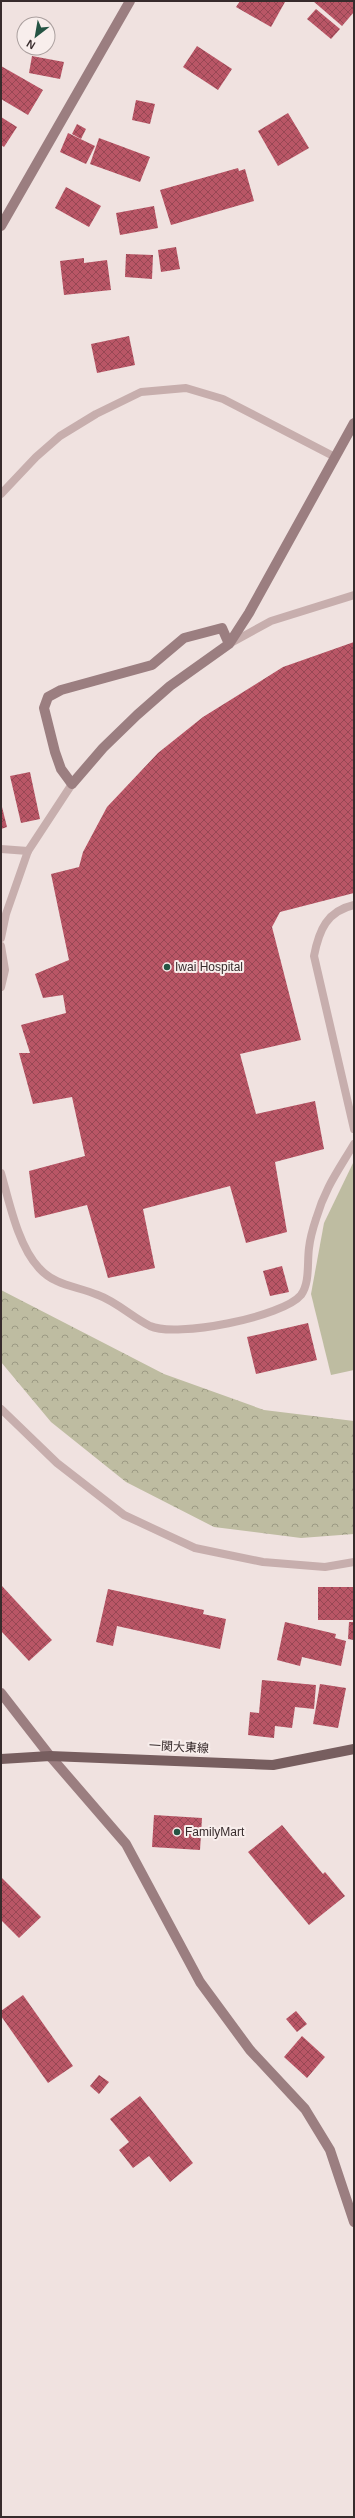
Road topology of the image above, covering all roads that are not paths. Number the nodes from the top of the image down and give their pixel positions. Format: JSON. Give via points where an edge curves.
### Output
{"nodes":[{"id":1,"x":130,"y":1,"type":"edge"},
{"id":2,"x":1,"y":226,"type":"edge"},
{"id":3,"x":354,"y":423,"type":"edge"},
{"id":4,"x":335,"y":457,"type":"junction"},
{"id":5,"x":1,"y":494,"type":"edge"},
{"id":6,"x":354,"y":595,"type":"edge"},
{"id":7,"x":229,"y":644,"type":"junction"},
{"id":8,"x":72,"y":784,"type":"junction"},
{"id":9,"x":1,"y":849,"type":"edge"},
{"id":10,"x":28,"y":851,"type":"junction"},
{"id":11,"x":354,"y":905,"type":"edge"},
{"id":12,"x":1,"y":938,"type":"edge"},
{"id":13,"x":1,"y":946,"type":"edge"},
{"id":14,"x":1,"y":987,"type":"edge"},
{"id":15,"x":354,"y":1129,"type":"edge"},
{"id":16,"x":354,"y":1144,"type":"edge"},
{"id":17,"x":1,"y":1173,"type":"edge"},
{"id":18,"x":1,"y":1409,"type":"edge"},
{"id":19,"x":354,"y":1562,"type":"edge"},
{"id":20,"x":1,"y":1693,"type":"edge"},
{"id":21,"x":354,"y":1749,"type":"edge"},
{"id":22,"x":50,"y":1756,"type":"junction"},
{"id":23,"x":1,"y":1759,"type":"edge"},
{"id":24,"x":354,"y":2222,"type":"edge"}],
"edges":[{"from":1,"to":2,"type":"street"},
{"from":3,"to":4,"type":"street"},
{"from":4,"to":5,"type":"lane","via":[[224,399],[186,388],[141,392],[96,414],[60,436]]},
{"from":4,"to":7,"type":"street","via":[[249,613]]},
{"from":6,"to":7,"type":"lane","via":[[271,621]]},
{"from":7,"to":8,"type":"street","via":[[170,686],[137,715]]},
{"from":7,"to":8,"type":"street","via":[[222,628],[184,638],[152,666],[61,690],[48,697],[44,708],[55,752],[61,769]]},
{"from":8,"to":10,"type":"lane"},
{"from":9,"to":10,"type":"lane"},
{"from":10,"to":12,"type":"lane","via":[[6,914]]},
{"from":11,"to":15,"type":"lane","via":[[340,908],[333,914],[322,930],[314,956]]},
{"from":13,"to":14,"type":"lane","via":[[5,970]]},
{"from":16,"to":17,"type":"lane","via":[[332,1177],[321,1201],[309,1247],[306,1283],[301,1295],[291,1303],[267,1312],[222,1325],[192,1330],[170,1330],[151,1326],[111,1300],[58,1283],[48,1277],[30,1257],[14,1217]]},
{"from":18,"to":19,"type":"lane","via":[[57,1463],[124,1514],[195,1548],[263,1562],[325,1567]]},
{"from":20,"to":22,"type":"street"},
{"from":21,"to":22,"type":"main road","name":"一関大東線","via":[[273,1765]]},
{"from":22,"to":23,"type":"main road","name":"一関大東線"},
{"from":22,"to":24,"type":"street","via":[[126,1844],[200,1982],[250,2050],[306,2109],[330,2150]]}]}
